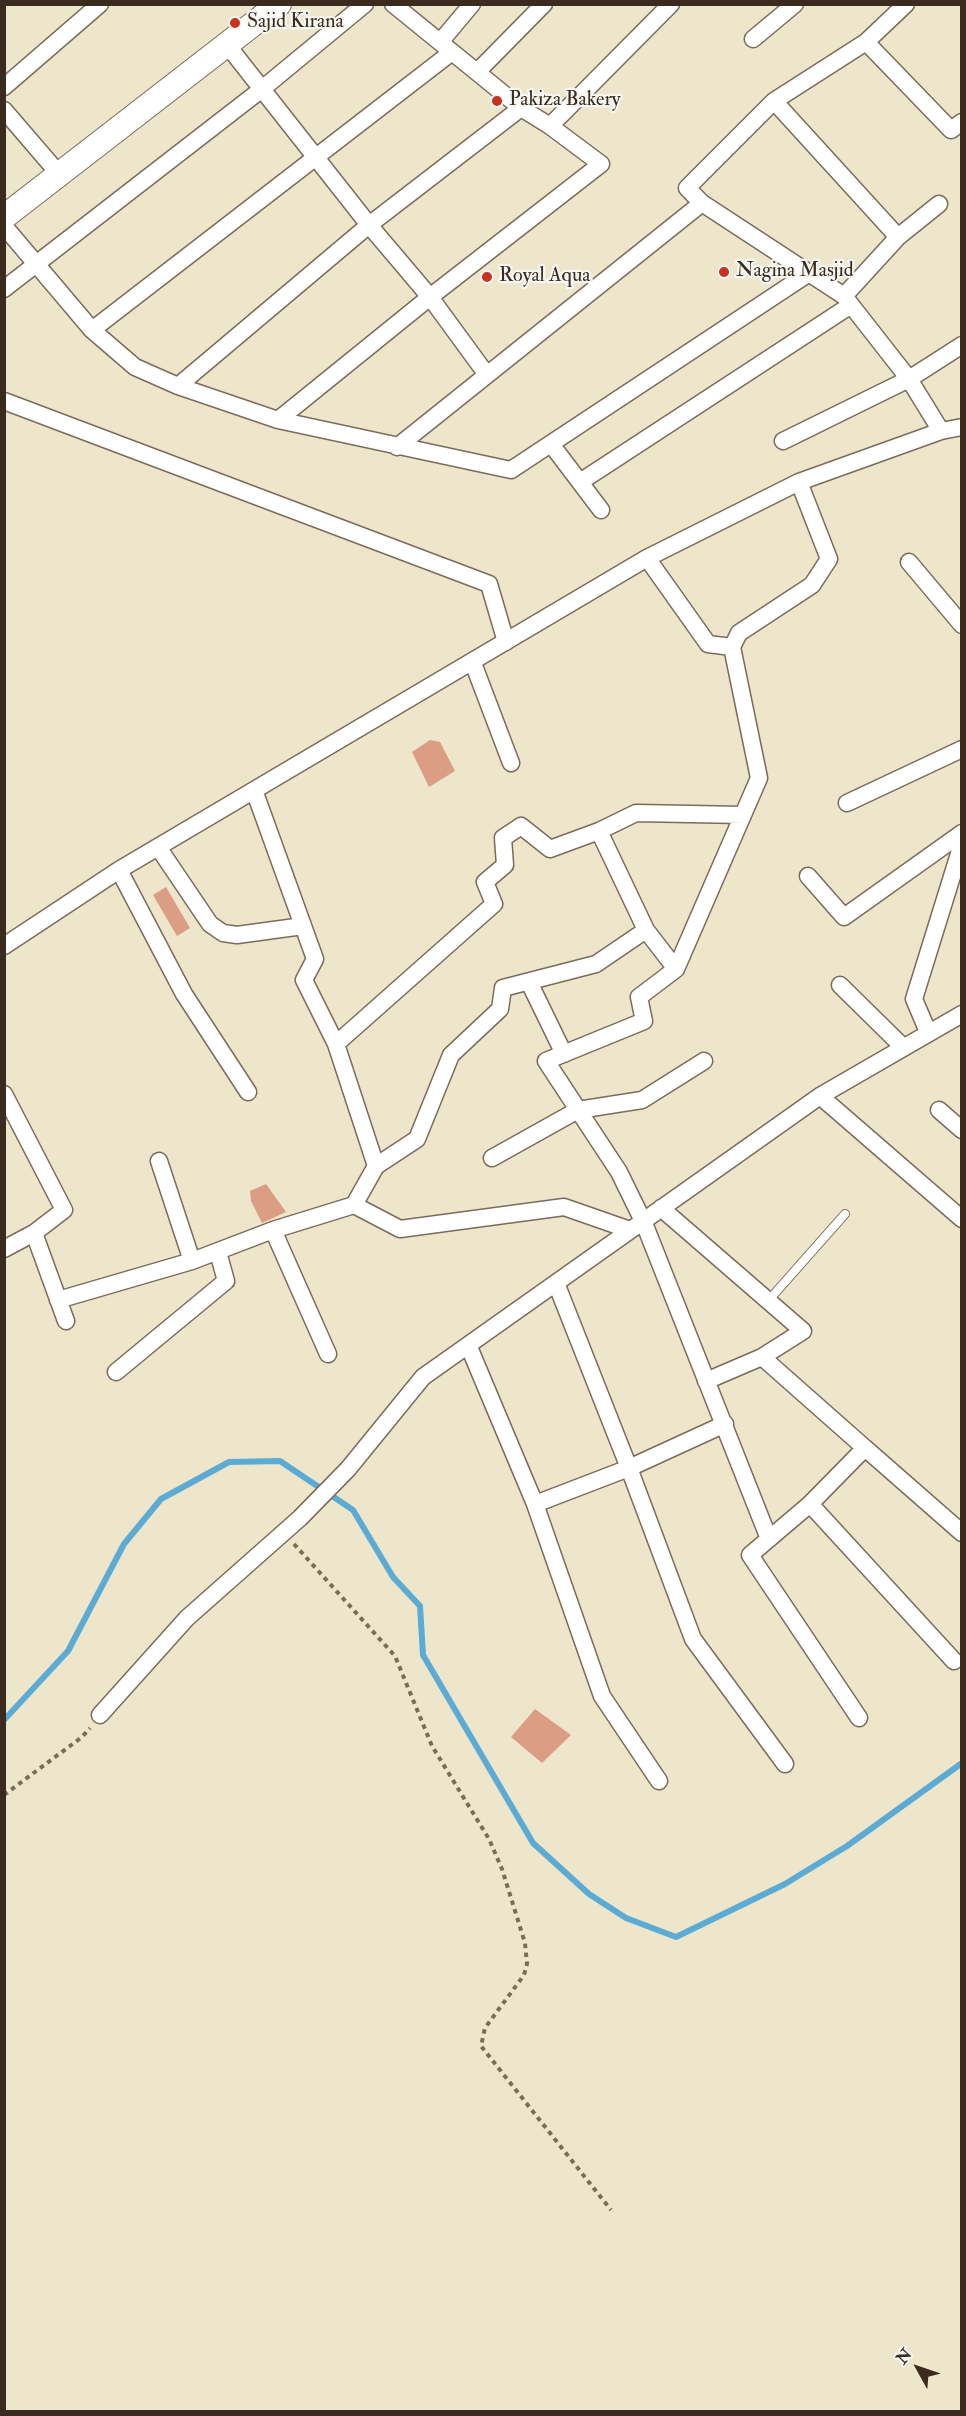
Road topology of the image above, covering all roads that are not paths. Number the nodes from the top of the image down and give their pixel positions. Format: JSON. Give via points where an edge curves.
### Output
{"nodes":[{"id":1,"x":100,"y":4,"type":"edge"},
{"id":2,"x":365,"y":4,"type":"edge"},
{"id":3,"x":393,"y":4,"type":"edge"},
{"id":4,"x":472,"y":4,"type":"edge"},
{"id":5,"x":544,"y":4,"type":"edge"},
{"id":6,"x":795,"y":4,"type":"edge"},
{"id":7,"x":906,"y":4,"type":"edge"},
{"id":8,"x":273,"y":6,"type":"edge"},
{"id":9,"x":665,"y":7,"type":"edge"},
{"id":10,"x":753,"y":39,"type":"dead end"},
{"id":11,"x":866,"y":42,"type":"junction"},
{"id":12,"x":228,"y":46,"type":"junction"},
{"id":13,"x":446,"y":47,"type":"junction"},
{"id":14,"x":478,"y":71,"type":"junction"},
{"id":15,"x":4,"y":87,"type":"edge"},
{"id":16,"x":262,"y":89,"type":"junction"},
{"id":17,"x":774,"y":101,"type":"junction"},
{"id":18,"x":521,"y":108,"type":"junction"},
{"id":19,"x":4,"y":110,"type":"edge"},
{"id":20,"x":962,"y":122,"type":"edge"},
{"id":21,"x":550,"y":126,"type":"junction"},
{"id":22,"x":316,"y":156,"type":"junction"},
{"id":23,"x":59,"y":174,"type":"junction"},
{"id":24,"x":702,"y":203,"type":"junction"},
{"id":25,"x":939,"y":204,"type":"dead end"},
{"id":26,"x":4,"y":217,"type":"edge"},
{"id":27,"x":369,"y":225,"type":"junction"},
{"id":28,"x":4,"y":226,"type":"edge"},
{"id":29,"x":898,"y":237,"type":"junction"},
{"id":30,"x":38,"y":264,"type":"junction"},
{"id":31,"x":809,"y":273,"type":"junction"},
{"id":32,"x":4,"y":289,"type":"edge"},
{"id":33,"x":430,"y":297,"type":"junction"},
{"id":34,"x":848,"y":301,"type":"junction"},
{"id":35,"x":92,"y":330,"type":"junction"},
{"id":36,"x":962,"y":345,"type":"edge"},
{"id":37,"x":487,"y":375,"type":"junction"},
{"id":38,"x":909,"y":379,"type":"junction"},
{"id":39,"x":178,"y":386,"type":"junction"},
{"id":40,"x":4,"y":400,"type":"edge"},
{"id":41,"x":278,"y":420,"type":"junction"},
{"id":42,"x":962,"y":427,"type":"edge"},
{"id":43,"x":941,"y":431,"type":"junction"},
{"id":44,"x":783,"y":441,"type":"dead end"},
{"id":45,"x":551,"y":444,"type":"junction"},
{"id":46,"x":397,"y":447,"type":"junction"},
{"id":47,"x":580,"y":482,"type":"junction"},
{"id":48,"x":799,"y":482,"type":"junction"},
{"id":49,"x":601,"y":510,"type":"dead end"},
{"id":50,"x":647,"y":558,"type":"junction"},
{"id":51,"x":909,"y":562,"type":"dead end"},
{"id":52,"x":962,"y":625,"type":"edge"},
{"id":53,"x":506,"y":642,"type":"junction"},
{"id":54,"x":732,"y":647,"type":"junction"},
{"id":55,"x":473,"y":663,"type":"junction"},
{"id":56,"x":962,"y":749,"type":"edge"},
{"id":57,"x":511,"y":763,"type":"dead end"},
{"id":58,"x":254,"y":789,"type":"junction"},
{"id":59,"x":847,"y":803,"type":"dead end"},
{"id":60,"x":743,"y":814,"type":"junction"},
{"id":61,"x":599,"y":831,"type":"junction"},
{"id":62,"x":962,"y":833,"type":"edge"},
{"id":63,"x":962,"y":844,"type":"edge"},
{"id":64,"x":158,"y":847,"type":"junction"},
{"id":65,"x":119,"y":870,"type":"junction"},
{"id":66,"x":808,"y":876,"type":"dead end"},
{"id":67,"x":303,"y":926,"type":"junction"},
{"id":68,"x":646,"y":930,"type":"junction"},
{"id":69,"x":4,"y":946,"type":"edge"},
{"id":70,"x":676,"y":969,"type":"junction"},
{"id":71,"x":530,"y":982,"type":"junction"},
{"id":72,"x":840,"y":985,"type":"dead end"},
{"id":73,"x":960,"y":1017,"type":"edge"},
{"id":74,"x":928,"y":1032,"type":"junction"},
{"id":75,"x":336,"y":1044,"type":"junction"},
{"id":76,"x":903,"y":1047,"type":"junction"},
{"id":77,"x":564,"y":1054,"type":"junction"},
{"id":78,"x":704,"y":1061,"type":"dead end"},
{"id":79,"x":248,"y":1092,"type":"dead end"},
{"id":80,"x":820,"y":1096,"type":"junction"},
{"id":81,"x":7,"y":1103,"type":"edge"},
{"id":82,"x":578,"y":1110,"type":"junction"},
{"id":83,"x":939,"y":1110,"type":"dead end"},
{"id":84,"x":962,"y":1130,"type":"edge"},
{"id":85,"x":492,"y":1158,"type":"dead end"},
{"id":86,"x":159,"y":1161,"type":"dead end"},
{"id":87,"x":376,"y":1166,"type":"junction"},
{"id":88,"x":354,"y":1205,"type":"junction"},
{"id":89,"x":661,"y":1208,"type":"junction"},
{"id":90,"x":845,"y":1214,"type":"dead end"},
{"id":91,"x":962,"y":1219,"type":"edge"},
{"id":92,"x":637,"y":1227,"type":"junction"},
{"id":93,"x":273,"y":1230,"type":"junction"},
{"id":94,"x":34,"y":1233,"type":"junction"},
{"id":95,"x":4,"y":1249,"type":"edge"},
{"id":96,"x":218,"y":1252,"type":"junction"},
{"id":97,"x":192,"y":1261,"type":"junction"},
{"id":98,"x":556,"y":1283,"type":"junction"},
{"id":99,"x":58,"y":1300,"type":"junction"},
{"id":100,"x":768,"y":1301,"type":"junction"},
{"id":101,"x":66,"y":1321,"type":"dead end"},
{"id":102,"x":469,"y":1347,"type":"junction"},
{"id":103,"x":328,"y":1354,"type":"dead end"},
{"id":104,"x":762,"y":1357,"type":"junction"},
{"id":105,"x":116,"y":1372,"type":"dead end"},
{"id":106,"x":706,"y":1381,"type":"junction"},
{"id":107,"x":725,"y":1424,"type":"junction"},
{"id":108,"x":865,"y":1448,"type":"junction"},
{"id":109,"x":629,"y":1467,"type":"junction"},
{"id":110,"x":535,"y":1504,"type":"junction"},
{"id":111,"x":810,"y":1504,"type":"junction"},
{"id":112,"x":962,"y":1533,"type":"edge"},
{"id":113,"x":770,"y":1539,"type":"junction"},
{"id":114,"x":954,"y":1661,"type":"dead end"},
{"id":115,"x":100,"y":1715,"type":"road end"},
{"id":116,"x":859,"y":1718,"type":"dead end"},
{"id":117,"x":785,"y":1764,"type":"dead end"},
{"id":118,"x":659,"y":1781,"type":"dead end"}],
"edges":[{"from":1,"to":15,"type":"street"},
{"from":2,"to":16,"type":"street"},
{"from":3,"to":13,"type":"street"},
{"from":4,"to":13,"type":"street"},
{"from":5,"to":14,"type":"street"},
{"from":6,"to":10,"type":"street"},
{"from":7,"to":11,"type":"street"},
{"from":8,"to":12,"type":"main road"},
{"from":9,"to":21,"type":"street"},
{"from":11,"to":17,"type":"street"},
{"from":11,"to":20,"type":"street","via":[[951,130]]},
{"from":12,"to":16,"type":"street"},
{"from":12,"to":23,"type":"main road"},
{"from":13,"to":14,"type":"street"},
{"from":13,"to":22,"type":"street"},
{"from":14,"to":18,"type":"street"},
{"from":16,"to":22,"type":"street"},
{"from":16,"to":30,"type":"street"},
{"from":17,"to":24,"type":"street","via":[[687,188]]},
{"from":17,"to":29,"type":"street"},
{"from":18,"to":21,"type":"street"},
{"from":18,"to":27,"type":"street"},
{"from":19,"to":23,"type":"street"},
{"from":21,"to":33,"type":"street","via":[[601,164]]},
{"from":22,"to":27,"type":"street"},
{"from":22,"to":35,"type":"street"},
{"from":23,"to":26,"type":"main road"},
{"from":24,"to":31,"type":"street"},
{"from":24,"to":37,"type":"street"},
{"from":25,"to":29,"type":"street"},
{"from":27,"to":33,"type":"street"},
{"from":27,"to":39,"type":"street"},
{"from":28,"to":30,"type":"street"},
{"from":29,"to":34,"type":"street"},
{"from":30,"to":32,"type":"street"},
{"from":30,"to":35,"type":"street"},
{"from":31,"to":34,"type":"street"},
{"from":31,"to":45,"type":"street"},
{"from":33,"to":37,"type":"street"},
{"from":33,"to":41,"type":"street"},
{"from":34,"to":38,"type":"street"},
{"from":34,"to":47,"type":"street"},
{"from":35,"to":39,"type":"street","via":[[135,367]]},
{"from":36,"to":38,"type":"street"},
{"from":37,"to":46,"type":"street"},
{"from":38,"to":43,"type":"street"},
{"from":38,"to":44,"type":"street"},
{"from":39,"to":41,"type":"street"},
{"from":40,"to":53,"type":"street","via":[[489,584]]},
{"from":41,"to":46,"type":"street"},
{"from":42,"to":43,"type":"street"},
{"from":43,"to":48,"type":"street"},
{"from":45,"to":46,"type":"street","via":[[511,470]]},
{"from":45,"to":47,"type":"street"},
{"from":47,"to":49,"type":"street"},
{"from":48,"to":50,"type":"street"},
{"from":48,"to":54,"type":"street","via":[[829,559],[812,585],[739,633]]},
{"from":50,"to":53,"type":"street"},
{"from":50,"to":54,"type":"street","via":[[708,644]]},
{"from":51,"to":52,"type":"street"},
{"from":53,"to":55,"type":"street"},
{"from":54,"to":60,"type":"street","via":[[759,778]]},
{"from":55,"to":57,"type":"street"},
{"from":55,"to":58,"type":"street"},
{"from":56,"to":59,"type":"street"},
{"from":58,"to":64,"type":"street"},
{"from":58,"to":67,"type":"street"},
{"from":60,"to":61,"type":"street","via":[[636,813]]},
{"from":60,"to":70,"type":"street"},
{"from":61,"to":68,"type":"street"},
{"from":61,"to":75,"type":"street","via":[[550,849],[521,826],[503,838],[505,865],[485,882],[494,904]]},
{"from":62,"to":66,"type":"street","via":[[844,917]]},
{"from":63,"to":74,"type":"street","via":[[914,999]]},
{"from":64,"to":65,"type":"street"},
{"from":64,"to":67,"type":"street","via":[[210,924],[223,933],[237,935]]},
{"from":65,"to":69,"type":"street"},
{"from":65,"to":79,"type":"street","via":[[184,994]]},
{"from":67,"to":75,"type":"street","via":[[315,959],[304,980]]},
{"from":68,"to":70,"type":"street"},
{"from":68,"to":71,"type":"street","via":[[596,964]]},
{"from":70,"to":77,"type":"street","via":[[639,997],[644,1021]]},
{"from":71,"to":77,"type":"street"},
{"from":71,"to":87,"type":"street","via":[[503,988],[500,1009],[451,1055],[417,1139]]},
{"from":72,"to":76,"type":"street"},
{"from":73,"to":74,"type":"street"},
{"from":74,"to":76,"type":"street"},
{"from":75,"to":87,"type":"street"},
{"from":76,"to":80,"type":"street"},
{"from":77,"to":82,"type":"street","via":[[546,1061]]},
{"from":78,"to":82,"type":"street","via":[[642,1100]]},
{"from":80,"to":89,"type":"street"},
{"from":80,"to":91,"type":"street"},
{"from":81,"to":94,"type":"street","via":[[64,1210]]},
{"from":82,"to":85,"type":"street"},
{"from":82,"to":92,"type":"street","via":[[619,1172]]},
{"from":83,"to":84,"type":"street"},
{"from":86,"to":97,"type":"street"},
{"from":87,"to":88,"type":"street"},
{"from":88,"to":92,"type":"street","via":[[400,1229],[564,1207]]},
{"from":88,"to":93,"type":"street"},
{"from":89,"to":92,"type":"street"},
{"from":89,"to":100,"type":"street"},
{"from":90,"to":100,"type":"lane"},
{"from":92,"to":98,"type":"street"},
{"from":92,"to":106,"type":"street"},
{"from":93,"to":96,"type":"street"},
{"from":93,"to":103,"type":"street"},
{"from":94,"to":95,"type":"street"},
{"from":94,"to":99,"type":"street"},
{"from":96,"to":97,"type":"street"},
{"from":96,"to":105,"type":"street","via":[[226,1281]]},
{"from":97,"to":99,"type":"street"},
{"from":98,"to":102,"type":"street"},
{"from":98,"to":109,"type":"street"},
{"from":99,"to":101,"type":"street"},
{"from":100,"to":104,"type":"street","via":[[803,1331]]},
{"from":102,"to":110,"type":"street"},
{"from":102,"to":115,"type":"street","via":[[423,1377],[342,1475],[187,1618]]},
{"from":104,"to":106,"type":"street"},
{"from":104,"to":108,"type":"street"},
{"from":106,"to":107,"type":"street"},
{"from":107,"to":109,"type":"street"},
{"from":107,"to":113,"type":"street"},
{"from":108,"to":111,"type":"street"},
{"from":108,"to":112,"type":"street"},
{"from":109,"to":110,"type":"street"},
{"from":109,"to":117,"type":"street","via":[[693,1639]]},
{"from":110,"to":118,"type":"street","via":[[602,1696]]},
{"from":111,"to":113,"type":"street"},
{"from":111,"to":114,"type":"street"},
{"from":113,"to":116,"type":"street","via":[[750,1555]]}]}
